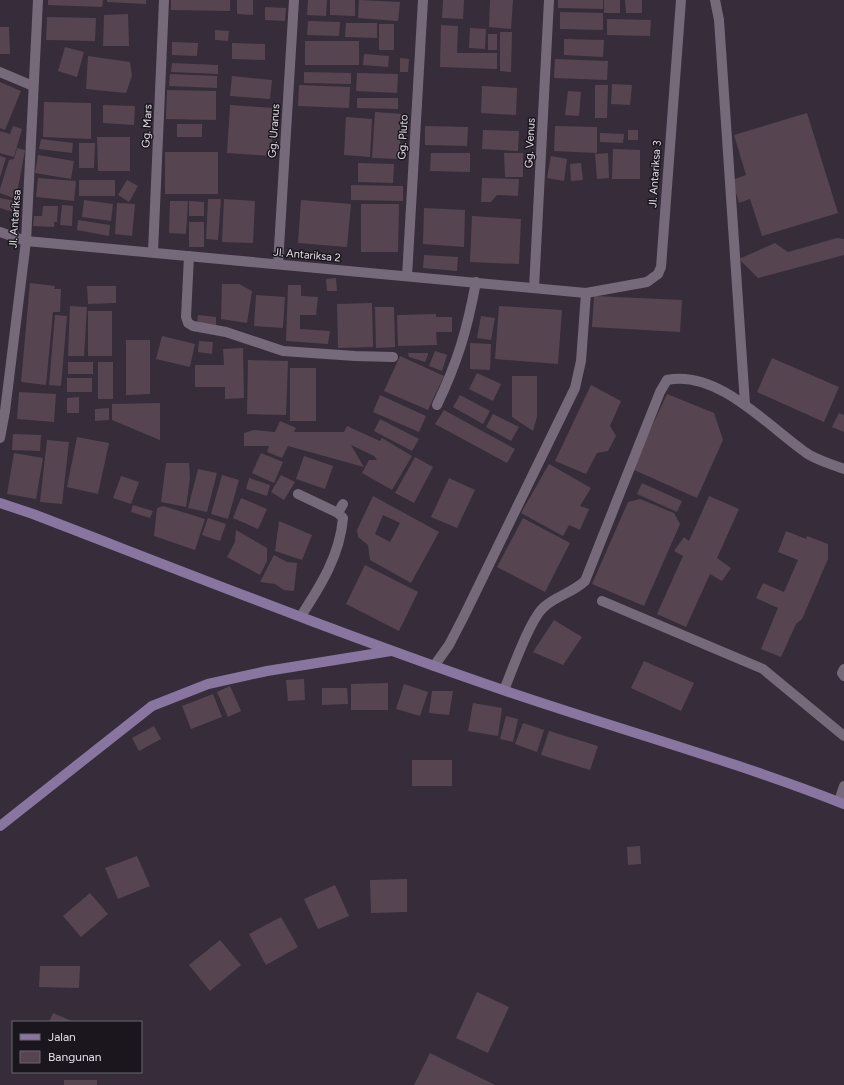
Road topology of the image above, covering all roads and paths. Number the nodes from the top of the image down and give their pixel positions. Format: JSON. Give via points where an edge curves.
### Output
{"nodes":[{"id":1,"x":38,"y":0,"type":"edge"},
{"id":2,"x":164,"y":0,"type":"edge"},
{"id":3,"x":294,"y":0,"type":"edge"},
{"id":4,"x":423,"y":0,"type":"edge"},
{"id":5,"x":549,"y":0,"type":"edge"},
{"id":6,"x":681,"y":0,"type":"edge"},
{"id":7,"x":715,"y":0,"type":"edge"},
{"id":8,"x":0,"y":72,"type":"edge"},
{"id":9,"x":34,"y":86,"type":"junction"},
{"id":10,"x":0,"y":232,"type":"edge"},
{"id":11,"x":26,"y":241,"type":"junction"},
{"id":12,"x":153,"y":252,"type":"junction"},
{"id":13,"x":189,"y":256,"type":"junction"},
{"id":14,"x":278,"y":264,"type":"junction"},
{"id":15,"x":407,"y":276,"type":"junction"},
{"id":16,"x":476,"y":282,"type":"junction"},
{"id":17,"x":534,"y":288,"type":"junction"},
{"id":18,"x":586,"y":292,"type":"junction"},
{"id":19,"x":393,"y":357,"type":"dead end"},
{"id":20,"x":745,"y":404,"type":"junction"},
{"id":21,"x":437,"y":405,"type":"dead end"},
{"id":22,"x":0,"y":438,"type":"edge"},
{"id":23,"x":844,"y":469,"type":"edge"},
{"id":24,"x":298,"y":494,"type":"dead end"},
{"id":25,"x":0,"y":503,"type":"edge"},
{"id":26,"x":343,"y":504,"type":"dead end"},
{"id":27,"x":338,"y":513,"type":"junction"},
{"id":28,"x":602,"y":601,"type":"dead end"},
{"id":29,"x":301,"y":616,"type":"junction"},
{"id":30,"x":393,"y":650,"type":"junction"},
{"id":31,"x":434,"y":666,"type":"junction"},
{"id":32,"x":844,"y":669,"type":"edge"},
{"id":33,"x":844,"y":676,"type":"edge"},
{"id":34,"x":504,"y":690,"type":"junction"},
{"id":35,"x":844,"y":736,"type":"edge"},
{"id":36,"x":844,"y":786,"type":"edge"},
{"id":37,"x":841,"y":802,"type":"edge"},
{"id":38,"x":0,"y":826,"type":"edge"}],
"edges":[{"from":1,"to":9,"type":"street","name":"Jl. Antariksa"},
{"from":2,"to":12,"type":"street","name":"Gg. Mars"},
{"from":3,"to":14,"type":"street","name":"Gg. Uranus"},
{"from":4,"to":15,"type":"street","name":"Gg. Pluto"},
{"from":5,"to":17,"type":"street","name":"Gg. Venus"},
{"from":6,"to":18,"type":"street","name":"Jl. Antariksa 3","via":[[661,267],[658,274],[647,282]]},
{"from":7,"to":20,"type":"street","via":[[720,35]]},
{"from":8,"to":9,"type":"street"},
{"from":9,"to":11,"type":"street","name":"Jl. Antariksa"},
{"from":10,"to":11,"type":"street","name":"Jl. Antariksa 2"},
{"from":11,"to":12,"type":"street","name":"Jl. Antariksa 2"},
{"from":11,"to":22,"type":"street","name":"Jl. Antariksa"},
{"from":12,"to":13,"type":"street","name":"Jl. Antariksa 2"},
{"from":13,"to":14,"type":"street","name":"Jl. Antariksa 2"},
{"from":13,"to":19,"type":"street","via":[[186,317],[188,323],[193,326],[226,332],[283,351]]},
{"from":14,"to":15,"type":"street","name":"Jl. Antariksa 2"},
{"from":15,"to":16,"type":"street","name":"Jl. Antariksa 2"},
{"from":16,"to":17,"type":"street","name":"Jl. Antariksa 2"},
{"from":16,"to":21,"type":"street","via":[[460,354]]},
{"from":17,"to":18,"type":"street","name":"Jl. Antariksa 2"},
{"from":18,"to":31,"type":"street","via":[[581,361],[575,388],[463,618]]},
{"from":20,"to":23,"type":"street","via":[[806,453]]},
{"from":20,"to":34,"type":"street","via":[[704,383],[678,378],[667,380],[585,581],[543,608],[534,621]]},
{"from":24,"to":27,"type":"street"},
{"from":25,"to":29,"type":"street"},
{"from":26,"to":27,"type":"street"},
{"from":27,"to":29,"type":"street","via":[[343,518],[334,559]]},
{"from":28,"to":35,"type":"street","via":[[763,669]]},
{"from":29,"to":30,"type":"street"},
{"from":30,"to":31,"type":"street"},
{"from":30,"to":38,"type":"street","via":[[267,671],[208,684],[152,706]]},
{"from":31,"to":34,"type":"street"},
{"from":32,"to":33,"type":"street"},
{"from":34,"to":37,"type":"street","via":[[787,781]]},
{"from":36,"to":37,"type":"street"}]}
